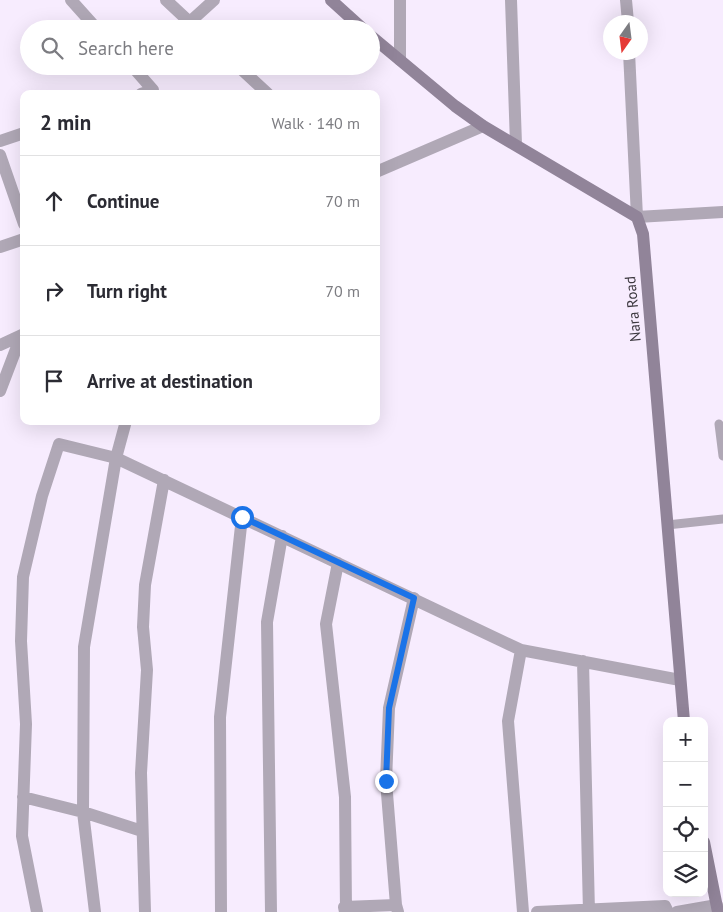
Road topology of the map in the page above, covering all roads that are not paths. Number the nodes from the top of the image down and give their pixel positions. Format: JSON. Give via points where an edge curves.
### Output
{"nodes":[{"id":1,"x":70,"y":0,"type":"edge"},
{"id":2,"x":166,"y":0,"type":"edge"},
{"id":3,"x":214,"y":0,"type":"edge"},
{"id":4,"x":331,"y":0,"type":"edge"},
{"id":5,"x":400,"y":0,"type":"edge"},
{"id":6,"x":511,"y":0,"type":"edge"},
{"id":7,"x":626,"y":0,"type":"edge"},
{"id":8,"x":627,"y":15,"type":"edge"},
{"id":9,"x":89,"y":20,"type":"edge"},
{"id":10,"x":184,"y":20,"type":"edge"},
{"id":11,"x":196,"y":20,"type":"edge"},
{"id":12,"x":354,"y":20,"type":"edge"},
{"id":13,"x":380,"y":43,"type":"edge"},
{"id":14,"x":400,"y":60,"type":"junction"},
{"id":15,"x":629,"y":60,"type":"edge"},
{"id":16,"x":142,"y":75,"type":"edge"},
{"id":17,"x":248,"y":75,"type":"edge"},
{"id":18,"x":149,"y":90,"type":"edge"},
{"id":19,"x":264,"y":90,"type":"edge"},
{"id":20,"x":483,"y":126,"type":"junction"},
{"id":21,"x":20,"y":134,"type":"edge"},
{"id":22,"x":0,"y":140,"type":"edge"},
{"id":23,"x":516,"y":144,"type":"junction"},
{"id":24,"x":0,"y":155,"type":"edge"},
{"id":25,"x":380,"y":170,"type":"edge"},
{"id":26,"x":20,"y":212,"type":"edge"},
{"id":27,"x":723,"y":212,"type":"edge"},
{"id":28,"x":637,"y":217,"type":"junction"},
{"id":29,"x":20,"y":240,"type":"edge"},
{"id":30,"x":0,"y":246,"type":"edge"},
{"id":31,"x":20,"y":336,"type":"edge"},
{"id":32,"x":20,"y":340,"type":"edge"},
{"id":33,"x":0,"y":345,"type":"edge"},
{"id":34,"x":0,"y":391,"type":"edge"},
{"id":35,"x":719,"y":424,"type":"dead end"},
{"id":36,"x":125,"y":425,"type":"edge"},
{"id":37,"x":723,"y":456,"type":"edge"},
{"id":38,"x":116,"y":458,"type":"junction"},
{"id":39,"x":164,"y":480,"type":"junction"},
{"id":40,"x":242,"y":517,"type":"junction"},
{"id":41,"x":723,"y":519,"type":"edge"},
{"id":42,"x":667,"y":525,"type":"junction"},
{"id":43,"x":282,"y":536,"type":"junction"},
{"id":44,"x":338,"y":562,"type":"junction"},
{"id":45,"x":414,"y":598,"type":"junction"},
{"id":46,"x":522,"y":650,"type":"junction"},
{"id":47,"x":583,"y":662,"type":"junction"},
{"id":48,"x":680,"y":680,"type":"junction"},
{"id":49,"x":684,"y":717,"type":"edge"},
{"id":50,"x":23,"y":797,"type":"junction"},
{"id":51,"x":83,"y":812,"type":"junction"},
{"id":52,"x":142,"y":831,"type":"junction"},
{"id":53,"x":706,"y":852,"type":"edge"},
{"id":54,"x":397,"y":908,"type":"edge"},
{"id":55,"x":717,"y":908,"type":"edge"},
{"id":56,"x":345,"y":910,"type":"edge"},
{"id":57,"x":588,"y":911,"type":"edge"},
{"id":58,"x":36,"y":912,"type":"edge"},
{"id":59,"x":94,"y":912,"type":"edge"},
{"id":60,"x":145,"y":912,"type":"edge"},
{"id":61,"x":220,"y":912,"type":"edge"},
{"id":62,"x":271,"y":912,"type":"edge"},
{"id":63,"x":523,"y":912,"type":"edge"},
{"id":64,"x":537,"y":912,"type":"edge"},
{"id":65,"x":668,"y":912,"type":"edge"},
{"id":66,"x":677,"y":912,"type":"edge"}],
"edges":[{"from":1,"to":9,"type":"street"},
{"from":2,"to":10,"type":"street"},
{"from":3,"to":11,"type":"street"},
{"from":4,"to":12,"type":"main road"},
{"from":5,"to":14,"type":"street"},
{"from":6,"to":23,"type":"street"},
{"from":7,"to":8,"type":"street"},
{"from":13,"to":14,"type":"main road"},
{"from":14,"to":20,"type":"main road"},
{"from":15,"to":28,"type":"street"},
{"from":16,"to":18,"type":"street"},
{"from":17,"to":19,"type":"street"},
{"from":20,"to":23,"type":"main road"},
{"from":20,"to":25,"type":"street"},
{"from":21,"to":22,"type":"street"},
{"from":23,"to":28,"type":"main road"},
{"from":24,"to":26,"type":"street"},
{"from":27,"to":28,"type":"street"},
{"from":28,"to":42,"type":"main road","name":"Nara Road","via":[[643,234]]},
{"from":29,"to":30,"type":"street"},
{"from":31,"to":33,"type":"street"},
{"from":32,"to":34,"type":"street"},
{"from":35,"to":37,"type":"lane"},
{"from":36,"to":38,"type":"street"},
{"from":38,"to":39,"type":"street"},
{"from":38,"to":50,"type":"street","via":[[59,444],[42,496],[23,577],[21,641],[26,724]]},
{"from":38,"to":51,"type":"street","via":[[84,647]]},
{"from":39,"to":40,"type":"street"},
{"from":39,"to":52,"type":"street","via":[[145,585],[143,627],[147,670],[141,772]]},
{"from":40,"to":43,"type":"street"},
{"from":40,"to":61,"type":"street","via":[[220,717]]},
{"from":41,"to":42,"type":"lane"},
{"from":42,"to":48,"type":"main road","name":"Nara Road"},
{"from":43,"to":44,"type":"street"},
{"from":43,"to":62,"type":"street","via":[[267,622]]},
{"from":44,"to":45,"type":"street"},
{"from":44,"to":56,"type":"street","via":[[326,624],[345,797]]},
{"from":45,"to":46,"type":"street"},
{"from":45,"to":54,"type":"street","via":[[389,708],[386,781]]},
{"from":46,"to":47,"type":"street"},
{"from":46,"to":63,"type":"street","via":[[508,721]]},
{"from":47,"to":48,"type":"street"},
{"from":47,"to":57,"type":"street"},
{"from":48,"to":49,"type":"main road","name":"Nara Road"},
{"from":50,"to":51,"type":"street"},
{"from":50,"to":58,"type":"street","via":[[22,836]]},
{"from":51,"to":52,"type":"street"},
{"from":51,"to":59,"type":"street"},
{"from":52,"to":60,"type":"street"},
{"from":53,"to":55,"type":"main road"},
{"from":54,"to":56,"type":"street"},
{"from":55,"to":66,"type":"street"},
{"from":57,"to":64,"type":"street"},
{"from":57,"to":65,"type":"street","via":[[665,906]]}]}
